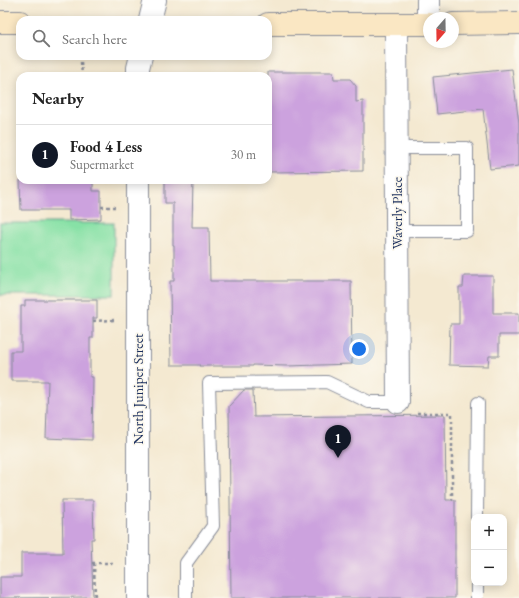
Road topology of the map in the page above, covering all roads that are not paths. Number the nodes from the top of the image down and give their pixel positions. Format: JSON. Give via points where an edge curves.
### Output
{"nodes":[{"id":1,"x":155,"y":0,"type":"edge"},
{"id":2,"x":428,"y":0,"type":"edge"},
{"id":3,"x":428,"y":12,"type":"edge"},
{"id":4,"x":151,"y":16,"type":"edge"},
{"id":5,"x":0,"y":22,"type":"edge"},
{"id":6,"x":16,"y":22,"type":"edge"},
{"id":7,"x":519,"y":23,"type":"edge"},
{"id":8,"x":272,"y":24,"type":"edge"},
{"id":9,"x":396,"y":24,"type":"junction"},
{"id":10,"x":423,"y":24,"type":"edge"},
{"id":11,"x":459,"y":24,"type":"edge"},
{"id":12,"x":140,"y":60,"type":"edge"},
{"id":13,"x":138,"y":72,"type":"edge"},
{"id":14,"x":397,"y":148,"type":"junction"},
{"id":15,"x":138,"y":184,"type":"edge"},
{"id":16,"x":397,"y":231,"type":"junction"},
{"id":17,"x":478,"y":402,"type":"dead end"},
{"id":18,"x":405,"y":407,"type":"joint"},
{"id":19,"x":477,"y":514,"type":"edge"},
{"id":20,"x":477,"y":586,"type":"edge"},
{"id":21,"x":138,"y":598,"type":"edge"},
{"id":22,"x":186,"y":598,"type":"edge"},
{"id":23,"x":477,"y":598,"type":"edge"}],
"edges":[{"from":1,"to":4,"type":"street"},
{"from":2,"to":3,"type":"street"},
{"from":5,"to":6,"type":"main road"},
{"from":7,"to":11,"type":"main road"},
{"from":8,"to":9,"type":"main road"},
{"from":9,"to":10,"type":"main road"},
{"from":9,"to":14,"type":"street","name":"Waverly Place"},
{"from":12,"to":13,"type":"street"},
{"from":14,"to":16,"type":"street","name":"Waverly Place"},
{"from":14,"to":16,"type":"lane","via":[[467,148],[467,232]]},
{"from":15,"to":21,"type":"street","name":"North Juniper Street"},
{"from":16,"to":18,"type":"street","name":"Waverly Place"},
{"from":17,"to":19,"type":"lane"},
{"from":18,"to":22,"type":"lane","via":[[369,402],[328,382],[209,383],[213,526],[186,563]]},
{"from":20,"to":23,"type":"lane"}]}
